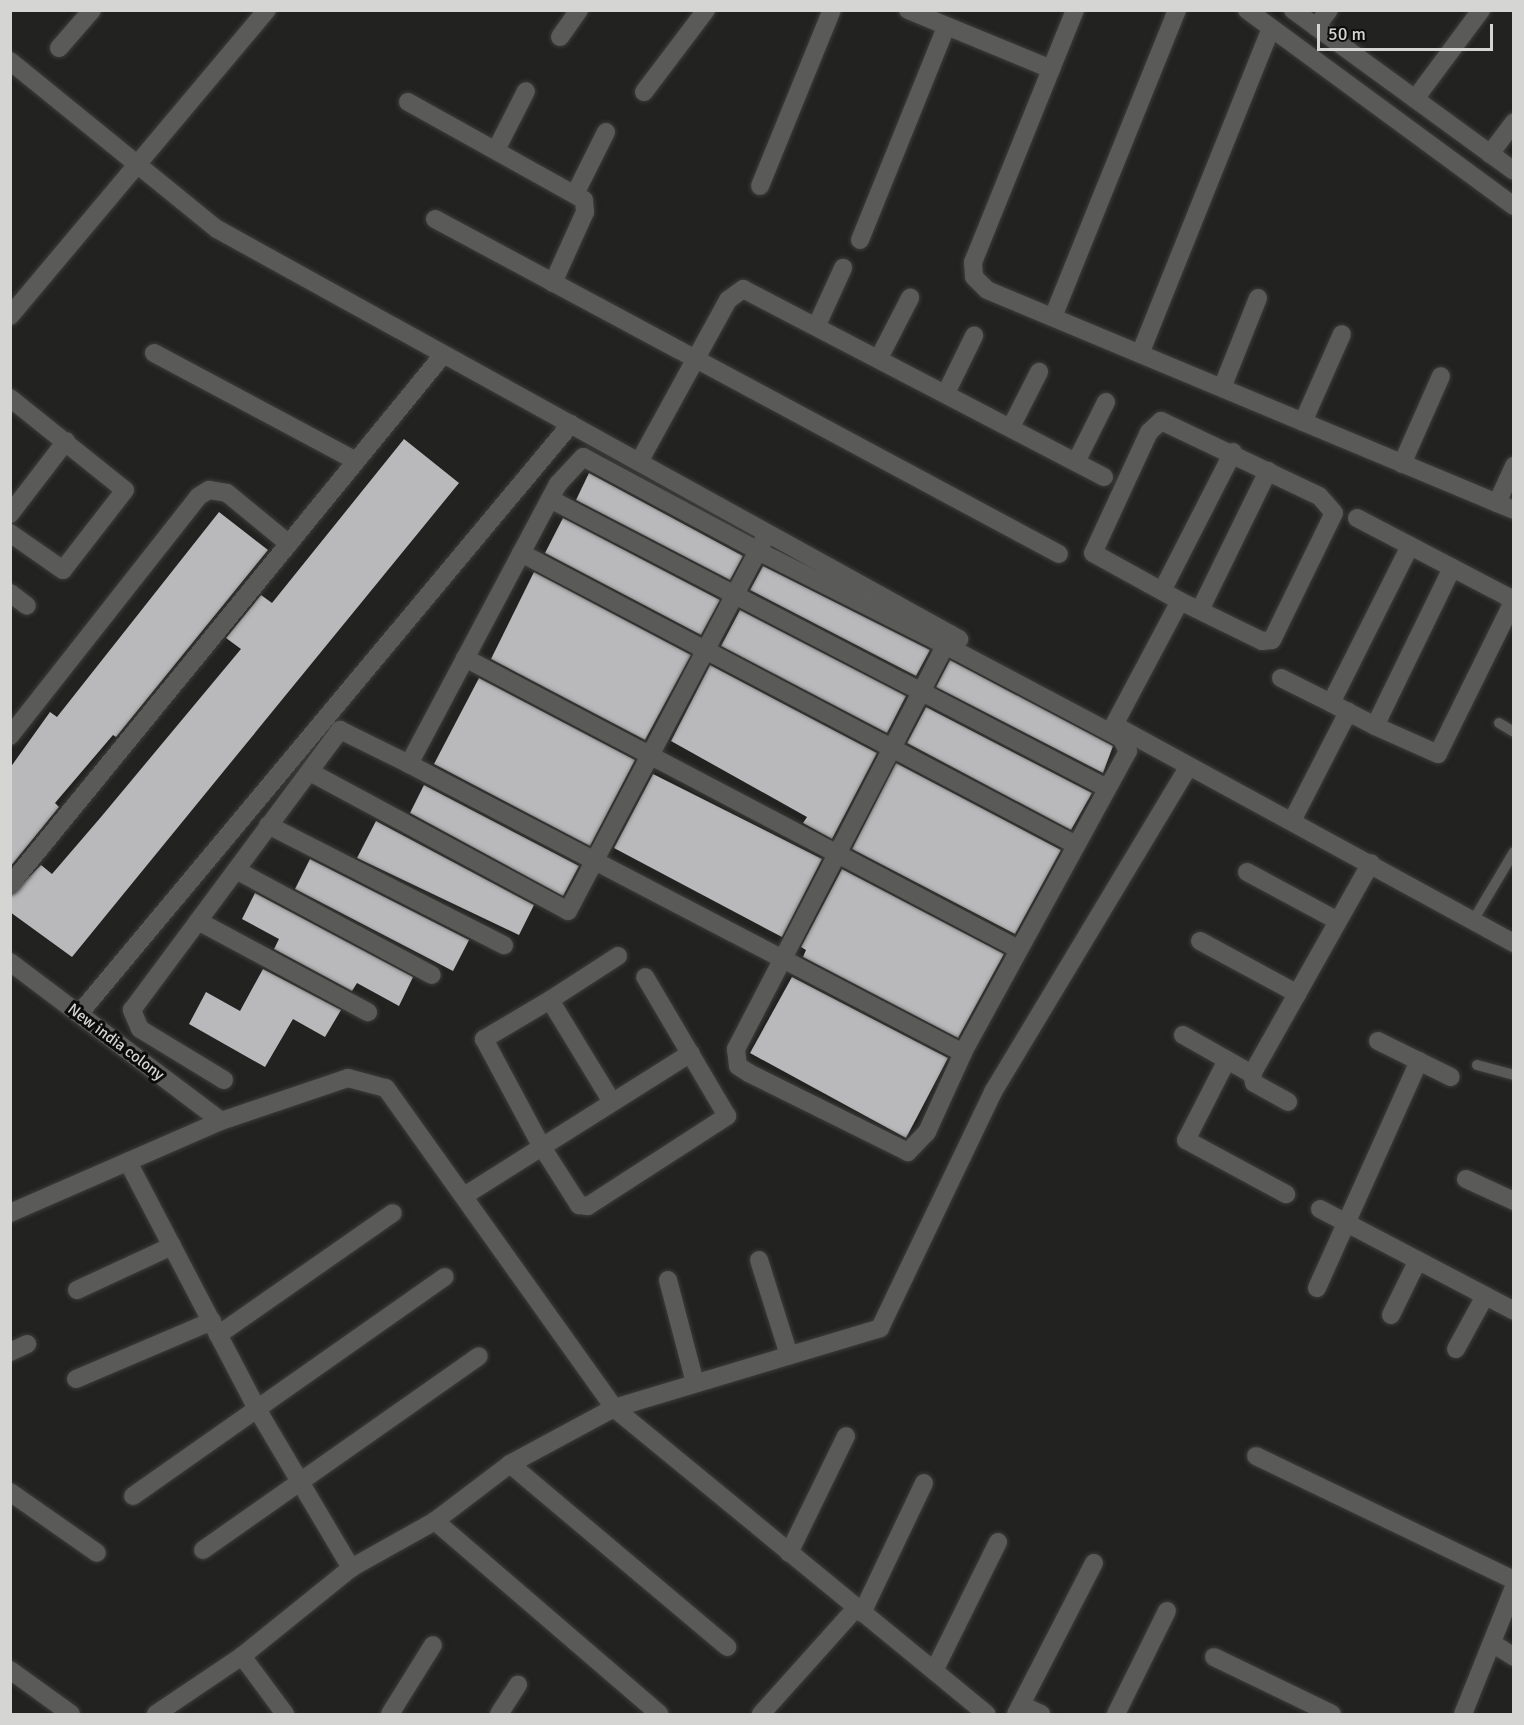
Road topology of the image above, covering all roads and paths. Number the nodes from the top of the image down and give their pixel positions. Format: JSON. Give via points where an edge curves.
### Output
{"nodes":[{"id":1,"x":92,"y":10,"type":"edge"},
{"id":2,"x":267,"y":10,"type":"edge"},
{"id":3,"x":579,"y":10,"type":"edge"},
{"id":4,"x":706,"y":10,"type":"edge"},
{"id":5,"x":832,"y":10,"type":"edge"},
{"id":6,"x":908,"y":10,"type":"edge"},
{"id":7,"x":1075,"y":10,"type":"edge"},
{"id":8,"x":1177,"y":10,"type":"edge"},
{"id":9,"x":1247,"y":10,"type":"edge"},
{"id":10,"x":1293,"y":10,"type":"edge"},
{"id":11,"x":1329,"y":10,"type":"edge"},
{"id":12,"x":1481,"y":10,"type":"edge"},
{"id":13,"x":946,"y":27,"type":"junction"},
{"id":14,"x":1316,"y":27,"type":"junction"},
{"id":15,"x":1271,"y":28,"type":"junction"},
{"id":16,"x":560,"y":37,"type":"dead end"},
{"id":17,"x":59,"y":48,"type":"dead end"},
{"id":18,"x":10,"y":61,"type":"edge"},
{"id":19,"x":1051,"y":69,"type":"junction"},
{"id":20,"x":526,"y":91,"type":"dead end"},
{"id":21,"x":644,"y":92,"type":"dead end"},
{"id":22,"x":1415,"y":99,"type":"junction"},
{"id":23,"x":408,"y":102,"type":"dead end"},
{"id":24,"x":1514,"y":122,"type":"edge"},
{"id":25,"x":606,"y":132,"type":"dead end"},
{"id":26,"x":496,"y":150,"type":"junction"},
{"id":27,"x":1490,"y":154,"type":"junction"},
{"id":28,"x":138,"y":168,"type":"junction"},
{"id":29,"x":1514,"y":171,"type":"edge"},
{"id":30,"x":760,"y":186,"type":"dead end"},
{"id":31,"x":576,"y":192,"type":"junction"},
{"id":32,"x":1514,"y":206,"type":"edge"},
{"id":33,"x":435,"y":219,"type":"dead end"},
{"id":34,"x":860,"y":240,"type":"dead end"},
{"id":35,"x":843,"y":268,"type":"dead end"},
{"id":36,"x":553,"y":283,"type":"junction"},
{"id":37,"x":909,"y":298,"type":"dead end"},
{"id":38,"x":1258,"y":298,"type":"dead end"},
{"id":39,"x":10,"y":316,"type":"edge"},
{"id":40,"x":1053,"y":317,"type":"junction"},
{"id":41,"x":818,"y":325,"type":"junction"},
{"id":42,"x":1342,"y":334,"type":"dead end"},
{"id":43,"x":974,"y":336,"type":"dead end"},
{"id":44,"x":154,"y":353,"type":"dead end"},
{"id":45,"x":1140,"y":354,"type":"junction"},
{"id":46,"x":442,"y":356,"type":"junction"},
{"id":47,"x":879,"y":358,"type":"junction"},
{"id":48,"x":697,"y":359,"type":"junction"},
{"id":49,"x":1039,"y":372,"type":"dead end"},
{"id":50,"x":1441,"y":376,"type":"dead end"},
{"id":51,"x":1222,"y":388,"type":"junction"},
{"id":52,"x":946,"y":393,"type":"junction"},
{"id":53,"x":10,"y":398,"type":"edge"},
{"id":54,"x":1106,"y":402,"type":"dead end"},
{"id":55,"x":1303,"y":422,"type":"junction"},
{"id":56,"x":570,"y":424,"type":"junction"},
{"id":57,"x":1011,"y":428,"type":"junction"},
{"id":58,"x":66,"y":441,"type":"junction"},
{"id":59,"x":1233,"y":452,"type":"junction"},
{"id":60,"x":356,"y":461,"type":"junction"},
{"id":61,"x":639,"y":462,"type":"junction"},
{"id":62,"x":1076,"y":462,"type":"junction"},
{"id":63,"x":1402,"y":464,"type":"junction"},
{"id":64,"x":1514,"y":465,"type":"edge"},
{"id":65,"x":1268,"y":471,"type":"junction"},
{"id":66,"x":1104,"y":477,"type":"dead end"},
{"id":67,"x":550,"y":500,"type":"junction"},
{"id":68,"x":1505,"y":507,"type":"edge"},
{"id":69,"x":10,"y":514,"type":"edge"},
{"id":70,"x":1357,"y":518,"type":"dead end"},
{"id":71,"x":10,"y":533,"type":"edge"},
{"id":72,"x":768,"y":533,"type":"junction"},
{"id":73,"x":289,"y":544,"type":"junction"},
{"id":74,"x":1410,"y":546,"type":"junction"},
{"id":75,"x":758,"y":551,"type":"junction"},
{"id":76,"x":521,"y":553,"type":"junction"},
{"id":77,"x":1059,"y":554,"type":"dead end"},
{"id":78,"x":1452,"y":568,"type":"junction"},
{"id":79,"x":1162,"y":591,"type":"junction"},
{"id":80,"x":10,"y":593,"type":"edge"},
{"id":81,"x":735,"y":594,"type":"junction"},
{"id":82,"x":1180,"y":600,"type":"junction"},
{"id":83,"x":27,"y":606,"type":"dead end"},
{"id":84,"x":1200,"y":610,"type":"junction"},
{"id":85,"x":947,"y":639,"type":"junction"},
{"id":86,"x":706,"y":651,"type":"junction"},
{"id":87,"x":465,"y":658,"type":"junction"},
{"id":88,"x":1281,"y":678,"type":"dead end"},
{"id":89,"x":920,"y":693,"type":"junction"},
{"id":90,"x":1331,"y":703,"type":"junction"},
{"id":91,"x":1348,"y":712,"type":"junction"},
{"id":92,"x":1498,"y":723,"type":"dead end"},
{"id":93,"x":1114,"y":725,"type":"junction"},
{"id":94,"x":1375,"y":726,"type":"junction"},
{"id":95,"x":1514,"y":732,"type":"edge"},
{"id":96,"x":10,"y":736,"type":"edge"},
{"id":97,"x":890,"y":750,"type":"junction"},
{"id":98,"x":649,"y":759,"type":"junction"},
{"id":99,"x":409,"y":764,"type":"junction"},
{"id":100,"x":1189,"y":766,"type":"junction"},
{"id":101,"x":310,"y":772,"type":"junction"},
{"id":102,"x":1104,"y":787,"type":"junction"},
{"id":103,"x":1292,"y":821,"type":"junction"},
{"id":104,"x":268,"y":825,"type":"junction"},
{"id":105,"x":1074,"y":844,"type":"junction"},
{"id":106,"x":1514,"y":852,"type":"edge"},
{"id":107,"x":835,"y":856,"type":"junction"},
{"id":108,"x":594,"y":864,"type":"junction"},
{"id":109,"x":1371,"y":864,"type":"junction"},
{"id":110,"x":236,"y":870,"type":"junction"},
{"id":111,"x":1247,"y":872,"type":"dead end"},
{"id":112,"x":10,"y":885,"type":"edge"},
{"id":113,"x":1474,"y":919,"type":"junction"},
{"id":114,"x":198,"y":921,"type":"junction"},
{"id":115,"x":1338,"y":921,"type":"junction"},
{"id":116,"x":1200,"y":941,"type":"dead end"},
{"id":117,"x":1514,"y":943,"type":"edge"},
{"id":118,"x":504,"y":945,"type":"dead end"},
{"id":119,"x":1018,"y":949,"type":"junction"},
{"id":120,"x":618,"y":956,"type":"dead end"},
{"id":121,"x":781,"y":961,"type":"junction"},
{"id":122,"x":13,"y":969,"type":"edge"},
{"id":123,"x":432,"y":975,"type":"dead end"},
{"id":124,"x":645,"y":977,"type":"dead end"},
{"id":125,"x":1298,"y":994,"type":"junction"},
{"id":126,"x":550,"y":1000,"type":"junction"},
{"id":127,"x":368,"y":1012,"type":"dead end"},
{"id":128,"x":80,"y":1014,"type":"junction"},
{"id":129,"x":1183,"y":1035,"type":"dead end"},
{"id":130,"x":1378,"y":1041,"type":"dead end"},
{"id":131,"x":691,"y":1053,"type":"junction"},
{"id":132,"x":963,"y":1053,"type":"junction"},
{"id":133,"x":1227,"y":1060,"type":"junction"},
{"id":134,"x":1419,"y":1061,"type":"junction"},
{"id":135,"x":1477,"y":1065,"type":"dead end"},
{"id":136,"x":1252,"y":1074,"type":"junction"},
{"id":137,"x":1514,"y":1075,"type":"edge"},
{"id":138,"x":1451,"y":1077,"type":"dead end"},
{"id":139,"x":224,"y":1080,"type":"dead end"},
{"id":140,"x":612,"y":1102,"type":"junction"},
{"id":141,"x":1288,"y":1102,"type":"dead end"},
{"id":142,"x":221,"y":1121,"type":"junction"},
{"id":143,"x":542,"y":1147,"type":"junction"},
{"id":144,"x":128,"y":1162,"type":"junction"},
{"id":145,"x":1467,"y":1179,"type":"dead end"},
{"id":146,"x":1286,"y":1194,"type":"dead end"},
{"id":147,"x":464,"y":1196,"type":"junction"},
{"id":148,"x":1514,"y":1202,"type":"edge"},
{"id":149,"x":1320,"y":1209,"type":"dead end"},
{"id":150,"x":10,"y":1213,"type":"edge"},
{"id":151,"x":393,"y":1213,"type":"dead end"},
{"id":152,"x":1347,"y":1223,"type":"junction"},
{"id":153,"x":172,"y":1246,"type":"junction"},
{"id":154,"x":759,"y":1260,"type":"dead end"},
{"id":155,"x":1418,"y":1260,"type":"junction"},
{"id":156,"x":445,"y":1277,"type":"dead end"},
{"id":157,"x":668,"y":1280,"type":"dead end"},
{"id":158,"x":1317,"y":1288,"type":"dead end"},
{"id":159,"x":76,"y":1290,"type":"dead end"},
{"id":160,"x":1485,"y":1296,"type":"junction"},
{"id":161,"x":1514,"y":1311,"type":"edge"},
{"id":162,"x":1391,"y":1315,"type":"dead end"},
{"id":163,"x":215,"y":1328,"type":"junction"},
{"id":164,"x":27,"y":1344,"type":"dead end"},
{"id":165,"x":1456,"y":1349,"type":"dead end"},
{"id":166,"x":10,"y":1352,"type":"edge"},
{"id":167,"x":789,"y":1355,"type":"junction"},
{"id":168,"x":479,"y":1356,"type":"dead end"},
{"id":169,"x":76,"y":1379,"type":"dead end"},
{"id":170,"x":695,"y":1383,"type":"junction"},
{"id":171,"x":614,"y":1408,"type":"junction"},
{"id":172,"x":257,"y":1409,"type":"junction"},
{"id":173,"x":846,"y":1436,"type":"dead end"},
{"id":174,"x":1256,"y":1456,"type":"dead end"},
{"id":175,"x":510,"y":1464,"type":"junction"},
{"id":176,"x":300,"y":1482,"type":"junction"},
{"id":177,"x":924,"y":1483,"type":"dead end"},
{"id":178,"x":10,"y":1492,"type":"edge"},
{"id":179,"x":133,"y":1496,"type":"dead end"},
{"id":180,"x":435,"y":1521,"type":"junction"},
{"id":181,"x":999,"y":1542,"type":"dead end"},
{"id":182,"x":203,"y":1550,"type":"dead end"},
{"id":183,"x":97,"y":1552,"type":"dead end"},
{"id":184,"x":789,"y":1553,"type":"junction"},
{"id":185,"x":1094,"y":1563,"type":"dead end"},
{"id":186,"x":351,"y":1568,"type":"junction"},
{"id":187,"x":1514,"y":1580,"type":"edge"},
{"id":188,"x":1514,"y":1587,"type":"edge"},
{"id":189,"x":859,"y":1610,"type":"junction"},
{"id":190,"x":1167,"y":1611,"type":"dead end"},
{"id":191,"x":1492,"y":1643,"type":"junction"},
{"id":192,"x":433,"y":1645,"type":"dead end"},
{"id":193,"x":727,"y":1647,"type":"dead end"},
{"id":194,"x":242,"y":1656,"type":"junction"},
{"id":195,"x":1214,"y":1657,"type":"dead end"},
{"id":196,"x":1514,"y":1657,"type":"edge"},
{"id":197,"x":10,"y":1670,"type":"edge"},
{"id":198,"x":934,"y":1671,"type":"junction"},
{"id":199,"x":518,"y":1685,"type":"dead end"},
{"id":200,"x":1018,"y":1710,"type":"edge"},
{"id":201,"x":72,"y":1714,"type":"edge"},
{"id":202,"x":156,"y":1714,"type":"edge"},
{"id":203,"x":285,"y":1714,"type":"edge"},
{"id":204,"x":390,"y":1714,"type":"edge"},
{"id":205,"x":499,"y":1714,"type":"edge"},
{"id":206,"x":659,"y":1714,"type":"edge"},
{"id":207,"x":761,"y":1714,"type":"edge"},
{"id":208,"x":986,"y":1714,"type":"edge"},
{"id":209,"x":1041,"y":1714,"type":"edge"},
{"id":210,"x":1116,"y":1714,"type":"edge"},
{"id":211,"x":1332,"y":1714,"type":"edge"},
{"id":212,"x":1462,"y":1714,"type":"edge"}],
"edges":[{"from":1,"to":17,"type":"street"},
{"from":2,"to":28,"type":"street"},
{"from":3,"to":16,"type":"street"},
{"from":4,"to":21,"type":"street"},
{"from":5,"to":30,"type":"street"},
{"from":6,"to":13,"type":"street"},
{"from":7,"to":19,"type":"street"},
{"from":8,"to":40,"type":"street"},
{"from":9,"to":15,"type":"street"},
{"from":10,"to":14,"type":"street"},
{"from":11,"to":14,"type":"street"},
{"from":12,"to":22,"type":"street"},
{"from":13,"to":19,"type":"street"},
{"from":13,"to":34,"type":"street"},
{"from":14,"to":22,"type":"street"},
{"from":15,"to":32,"type":"street"},
{"from":15,"to":45,"type":"street"},
{"from":18,"to":28,"type":"street"},
{"from":19,"to":40,"type":"street","via":[[973,262],[974,278],[987,290]]},
{"from":20,"to":26,"type":"street"},
{"from":22,"to":27,"type":"street"},
{"from":23,"to":26,"type":"street"},
{"from":24,"to":27,"type":"street"},
{"from":25,"to":31,"type":"street"},
{"from":26,"to":31,"type":"street"},
{"from":27,"to":29,"type":"street"},
{"from":28,"to":39,"type":"street"},
{"from":28,"to":46,"type":"street","via":[[217,229]]},
{"from":31,"to":36,"type":"street","via":[[585,212]]},
{"from":33,"to":36,"type":"street"},
{"from":35,"to":41,"type":"street"},
{"from":36,"to":48,"type":"street"},
{"from":37,"to":47,"type":"street"},
{"from":38,"to":51,"type":"street"},
{"from":40,"to":45,"type":"street"},
{"from":41,"to":47,"type":"street"},
{"from":41,"to":48,"type":"street","via":[[743,289],[728,300]]},
{"from":42,"to":55,"type":"street"},
{"from":43,"to":52,"type":"street"},
{"from":44,"to":60,"type":"street"},
{"from":45,"to":51,"type":"street"},
{"from":46,"to":56,"type":"street"},
{"from":46,"to":60,"type":"street"},
{"from":47,"to":52,"type":"street"},
{"from":48,"to":61,"type":"street"},
{"from":48,"to":77,"type":"street"},
{"from":49,"to":57,"type":"street"},
{"from":50,"to":63,"type":"street"},
{"from":51,"to":55,"type":"street"},
{"from":52,"to":57,"type":"street"},
{"from":53,"to":58,"type":"street"},
{"from":54,"to":62,"type":"street"},
{"from":55,"to":63,"type":"street"},
{"from":56,"to":61,"type":"street"},
{"from":56,"to":128,"type":"street"},
{"from":57,"to":62,"type":"street"},
{"from":58,"to":69,"type":"street"},
{"from":58,"to":71,"type":"street","via":[[122,484],[123,495],[63,570]]},
{"from":59,"to":65,"type":"street"},
{"from":59,"to":79,"type":"street"},
{"from":59,"to":79,"type":"street","via":[[1169,421],[1149,432],[1093,553]]},
{"from":60,"to":73,"type":"street"},
{"from":61,"to":72,"type":"street"},
{"from":62,"to":66,"type":"street"},
{"from":63,"to":68,"type":"street"},
{"from":64,"to":68,"type":"street"},
{"from":65,"to":84,"type":"street"},
{"from":65,"to":84,"type":"street","via":[[1319,496],[1334,513],[1276,633],[1262,641]]},
{"from":67,"to":75,"type":"street","via":[[583,457]]},
{"from":67,"to":76,"type":"street"},
{"from":67,"to":81,"type":"street"},
{"from":70,"to":74,"type":"street"},
{"from":72,"to":75,"type":"street"},
{"from":72,"to":85,"type":"street"},
{"from":73,"to":96,"type":"street","via":[[227,493],[209,490],[199,496]]},
{"from":73,"to":112,"type":"street"},
{"from":74,"to":78,"type":"street"},
{"from":74,"to":90,"type":"street"},
{"from":75,"to":81,"type":"street"},
{"from":75,"to":85,"type":"street"},
{"from":76,"to":86,"type":"street"},
{"from":76,"to":87,"type":"street"},
{"from":78,"to":94,"type":"street"},
{"from":78,"to":94,"type":"street","via":[[1511,601],[1502,625],[1438,754]]},
{"from":79,"to":82,"type":"street"},
{"from":80,"to":83,"type":"street"},
{"from":81,"to":86,"type":"street"},
{"from":81,"to":89,"type":"street"},
{"from":82,"to":84,"type":"street"},
{"from":82,"to":93,"type":"street"},
{"from":85,"to":89,"type":"street"},
{"from":85,"to":93,"type":"street"},
{"from":85,"to":102,"type":"street","via":[[1121,738],[1128,751]]},
{"from":86,"to":97,"type":"street"},
{"from":86,"to":98,"type":"street"},
{"from":87,"to":98,"type":"street"},
{"from":87,"to":99,"type":"street"},
{"from":88,"to":90,"type":"street"},
{"from":89,"to":97,"type":"street"},
{"from":89,"to":102,"type":"street"},
{"from":90,"to":91,"type":"street"},
{"from":91,"to":94,"type":"street"},
{"from":91,"to":103,"type":"street"},
{"from":92,"to":95,"type":"lane"},
{"from":93,"to":100,"type":"street"},
{"from":97,"to":105,"type":"street"},
{"from":97,"to":107,"type":"street"},
{"from":98,"to":107,"type":"street"},
{"from":98,"to":108,"type":"street"},
{"from":99,"to":101,"type":"street","via":[[340,729]]},
{"from":99,"to":108,"type":"street"},
{"from":100,"to":103,"type":"street"},
{"from":100,"to":167,"type":"street","via":[[993,1092],[880,1328]]},
{"from":101,"to":104,"type":"street"},
{"from":101,"to":108,"type":"street","via":[[568,911]]},
{"from":102,"to":105,"type":"street"},
{"from":103,"to":109,"type":"street"},
{"from":104,"to":110,"type":"street"},
{"from":104,"to":118,"type":"street"},
{"from":105,"to":119,"type":"street"},
{"from":106,"to":113,"type":"lane"},
{"from":107,"to":119,"type":"street"},
{"from":107,"to":121,"type":"street"},
{"from":108,"to":121,"type":"street"},
{"from":109,"to":113,"type":"street"},
{"from":109,"to":115,"type":"street"},
{"from":110,"to":114,"type":"street"},
{"from":110,"to":123,"type":"street"},
{"from":111,"to":115,"type":"street"},
{"from":113,"to":117,"type":"street"},
{"from":114,"to":127,"type":"street"},
{"from":114,"to":139,"type":"street","via":[[132,1010],[140,1029]]},
{"from":115,"to":125,"type":"street"},
{"from":116,"to":125,"type":"street"},
{"from":119,"to":132,"type":"street"},
{"from":120,"to":126,"type":"street"},
{"from":121,"to":132,"type":"street"},
{"from":121,"to":132,"type":"street","via":[[735,1048],[738,1066],[749,1073],[908,1152],[927,1132]]},
{"from":122,"to":128,"type":"street","name":"New india colony"},
{"from":124,"to":131,"type":"street"},
{"from":125,"to":136,"type":"street"},
{"from":126,"to":140,"type":"street"},
{"from":126,"to":143,"type":"street","via":[[487,1036],[483,1044]]},
{"from":128,"to":142,"type":"street","name":"New india colony"},
{"from":129,"to":133,"type":"street"},
{"from":130,"to":134,"type":"street"},
{"from":131,"to":140,"type":"street"},
{"from":131,"to":143,"type":"street","via":[[725,1112],[724,1120],[583,1207]]},
{"from":133,"to":136,"type":"street"},
{"from":133,"to":146,"type":"street","via":[[1186,1140]]},
{"from":134,"to":138,"type":"street"},
{"from":134,"to":152,"type":"street"},
{"from":135,"to":137,"type":"lane"},
{"from":136,"to":141,"type":"street","via":[[1254,1083]]},
{"from":140,"to":143,"type":"street"},
{"from":142,"to":144,"type":"street"},
{"from":142,"to":147,"type":"street","via":[[348,1078],[386,1088]]},
{"from":143,"to":147,"type":"street"},
{"from":144,"to":150,"type":"street"},
{"from":144,"to":153,"type":"street"},
{"from":145,"to":148,"type":"street"},
{"from":147,"to":171,"type":"street"},
{"from":149,"to":152,"type":"street"},
{"from":151,"to":163,"type":"street"},
{"from":152,"to":155,"type":"street"},
{"from":152,"to":158,"type":"street"},
{"from":153,"to":159,"type":"street"},
{"from":153,"to":163,"type":"street"},
{"from":154,"to":167,"type":"street"},
{"from":155,"to":160,"type":"street"},
{"from":155,"to":162,"type":"street"},
{"from":156,"to":172,"type":"street"},
{"from":157,"to":170,"type":"street"},
{"from":160,"to":161,"type":"street"},
{"from":160,"to":165,"type":"street"},
{"from":163,"to":169,"type":"street"},
{"from":163,"to":172,"type":"street"},
{"from":164,"to":166,"type":"street"},
{"from":167,"to":170,"type":"street"},
{"from":168,"to":176,"type":"street"},
{"from":170,"to":171,"type":"street"},
{"from":171,"to":175,"type":"street"},
{"from":171,"to":184,"type":"street"},
{"from":172,"to":176,"type":"street"},
{"from":172,"to":179,"type":"street"},
{"from":173,"to":184,"type":"street"},
{"from":174,"to":187,"type":"street"},
{"from":175,"to":180,"type":"street"},
{"from":175,"to":193,"type":"street"},
{"from":176,"to":182,"type":"street"},
{"from":176,"to":186,"type":"street"},
{"from":177,"to":189,"type":"street"},
{"from":178,"to":183,"type":"street"},
{"from":180,"to":186,"type":"street"},
{"from":180,"to":206,"type":"street"},
{"from":181,"to":198,"type":"street"},
{"from":184,"to":189,"type":"street"},
{"from":185,"to":200,"type":"street"},
{"from":186,"to":194,"type":"street"},
{"from":188,"to":191,"type":"street"},
{"from":189,"to":198,"type":"street"},
{"from":189,"to":207,"type":"street"},
{"from":190,"to":210,"type":"street"},
{"from":191,"to":196,"type":"street"},
{"from":191,"to":212,"type":"street"},
{"from":192,"to":204,"type":"street"},
{"from":194,"to":202,"type":"street"},
{"from":194,"to":203,"type":"street"},
{"from":195,"to":211,"type":"street"},
{"from":197,"to":201,"type":"street"},
{"from":198,"to":208,"type":"street"},
{"from":199,"to":205,"type":"street"},
{"from":200,"to":209,"type":"street"}]}
